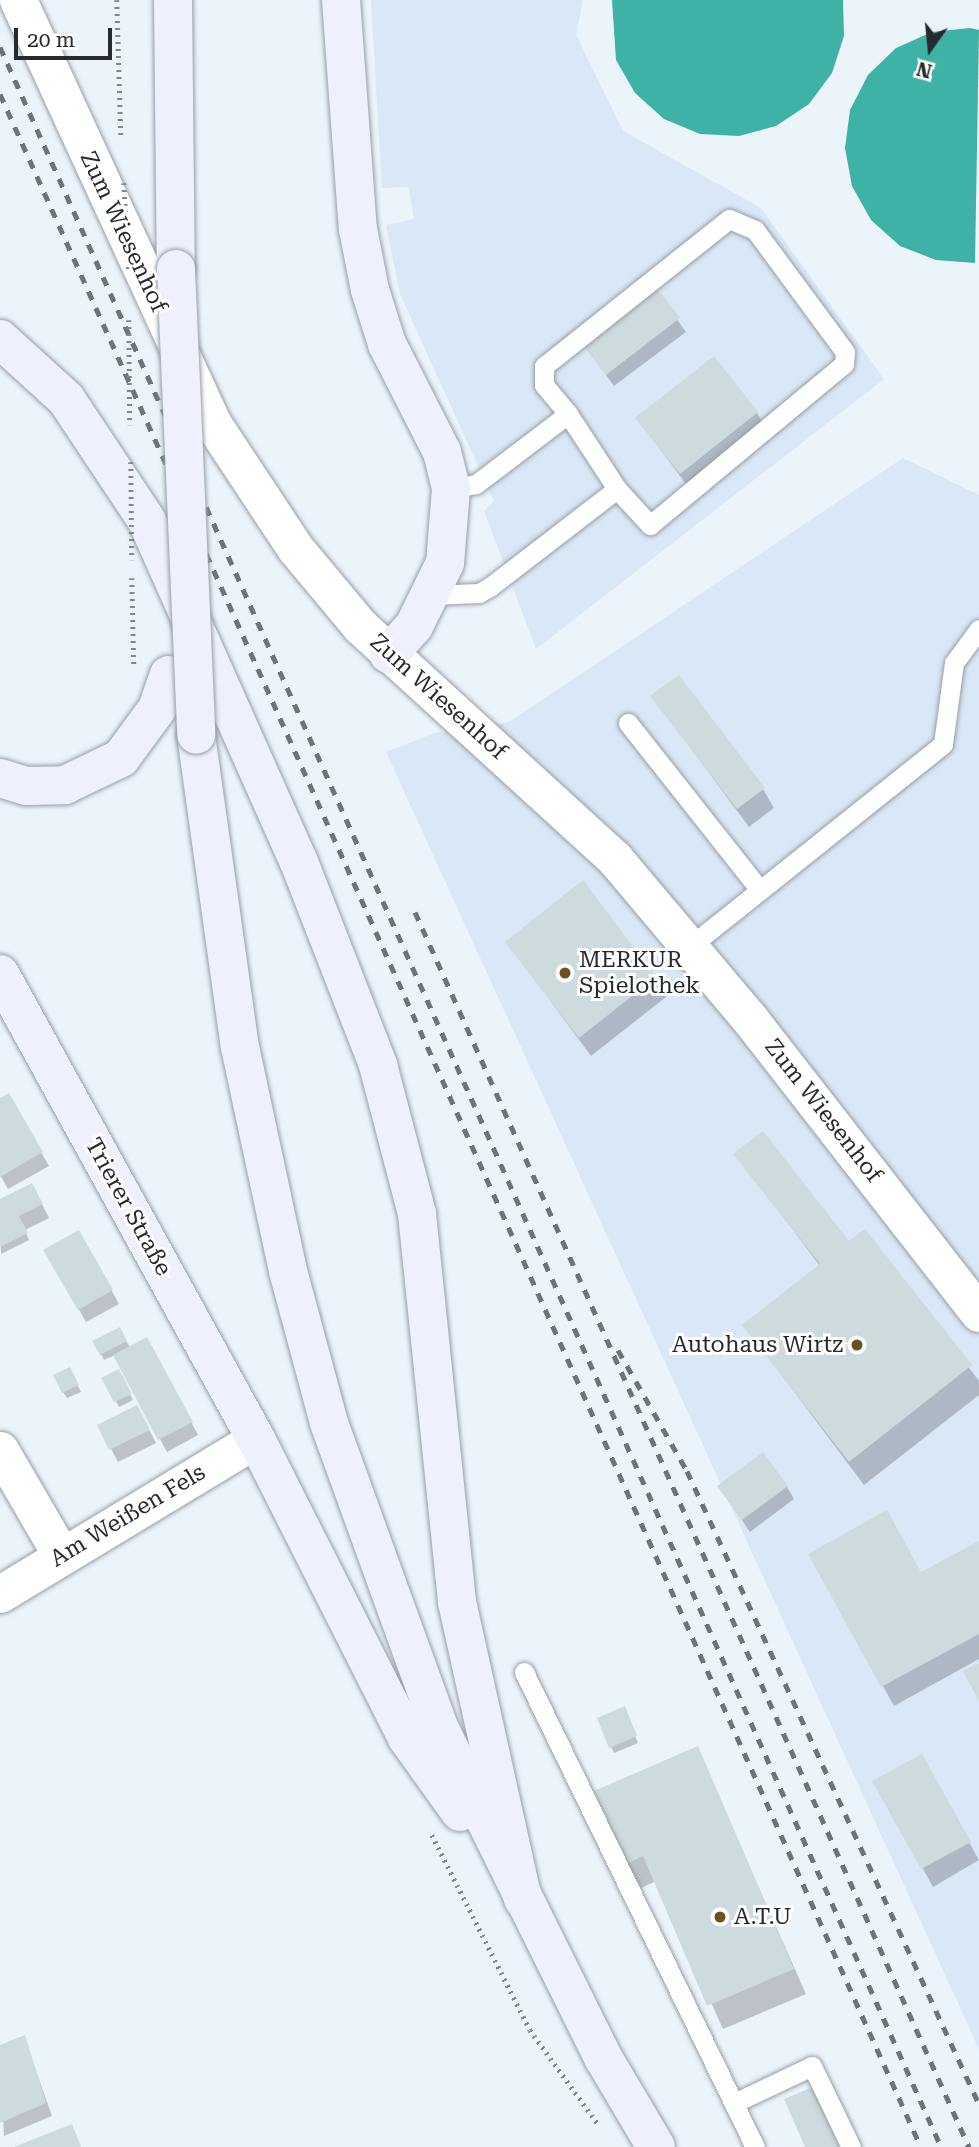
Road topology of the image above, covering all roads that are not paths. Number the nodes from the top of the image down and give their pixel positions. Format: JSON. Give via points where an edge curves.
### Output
{"nodes":[{"id":1,"x":18,"y":0,"type":"edge"},
{"id":2,"x":173,"y":0,"type":"edge"},
{"id":3,"x":341,"y":0,"type":"edge"},
{"id":4,"x":0,"y":340,"type":"edge"},
{"id":5,"x":568,"y":414,"type":"junction"},
{"id":6,"x":451,"y":489,"type":"junction"},
{"id":7,"x":617,"y":489,"type":"junction"},
{"id":8,"x":184,"y":547,"type":"junction"},
{"id":9,"x":432,"y":595,"type":"junction"},
{"id":10,"x":979,"y":629,"type":"edge"},
{"id":11,"x":389,"y":654,"type":"junction"},
{"id":12,"x":628,"y":723,"type":"dead end"},
{"id":13,"x":0,"y":778,"type":"edge"},
{"id":14,"x":760,"y":890,"type":"junction"},
{"id":15,"x":689,"y":947,"type":"junction"},
{"id":16,"x":0,"y":974,"type":"edge"},
{"id":17,"x":979,"y":1312,"type":"edge"},
{"id":18,"x":256,"y":1440,"type":"junction"},
{"id":19,"x":0,"y":1450,"type":"edge"},
{"id":20,"x":61,"y":1555,"type":"junction"},
{"id":21,"x":0,"y":1594,"type":"edge"},
{"id":22,"x":524,"y":1672,"type":"dead end"},
{"id":23,"x":523,"y":1899,"type":"junction"},
{"id":24,"x":734,"y":2103,"type":"junction"},
{"id":25,"x":646,"y":2143,"type":"edge"},
{"id":26,"x":755,"y":2147,"type":"edge"},
{"id":27,"x":851,"y":2147,"type":"edge"}],
"edges":[{"from":1,"to":11,"type":"street","name":"Zum Wiesenhof","via":[[212,424],[295,548]]},
{"from":2,"to":8,"type":"main road","bridge":true},
{"from":3,"to":6,"type":"main road","via":[[358,229],[370,290],[387,344],[442,453]]},
{"from":4,"to":23,"type":"main road","via":[[66,399],[147,521],[299,862],[378,1065],[417,1214],[457,1602]]},
{"from":5,"to":6,"type":"lane","via":[[476,484]]},
{"from":5,"to":7,"type":"lane"},
{"from":5,"to":7,"type":"lane","via":[[544,385],[544,366],[729,219],[755,230],[845,352],[844,364],[650,525]]},
{"from":6,"to":9,"type":"main road","via":[[450,537]]},
{"from":7,"to":9,"type":"lane","via":[[479,593]]},
{"from":8,"to":13,"type":"main road","via":[[151,677],[157,709],[121,758],[65,785],[26,786]]},
{"from":8,"to":23,"type":"main road","bridge":true,"via":[[196,735],[240,1047],[288,1271],[329,1423],[440,1729]]},
{"from":9,"to":11,"type":"main road"},
{"from":10,"to":14,"type":"lane","via":[[954,663],[943,744]]},
{"from":11,"to":15,"type":"street","name":"Zum Wiesenhof"},
{"from":12,"to":14,"type":"lane"},
{"from":14,"to":15,"type":"lane"},
{"from":15,"to":17,"type":"street","name":"Zum Wiesenhof"},
{"from":16,"to":18,"type":"main road","name":"Trierer Straße"},
{"from":18,"to":20,"type":"street","name":"Am Weißen Fels"},
{"from":18,"to":23,"type":"main road","name":"Trierer Straße","via":[[407,1738]]},
{"from":19,"to":20,"type":"street"},
{"from":20,"to":21,"type":"street","name":"Am Weißen Fels"},
{"from":22,"to":24,"type":"lane"},
{"from":23,"to":25,"type":"main road"},
{"from":24,"to":26,"type":"lane"},
{"from":24,"to":27,"type":"lane","via":[[812,2066]]}]}
